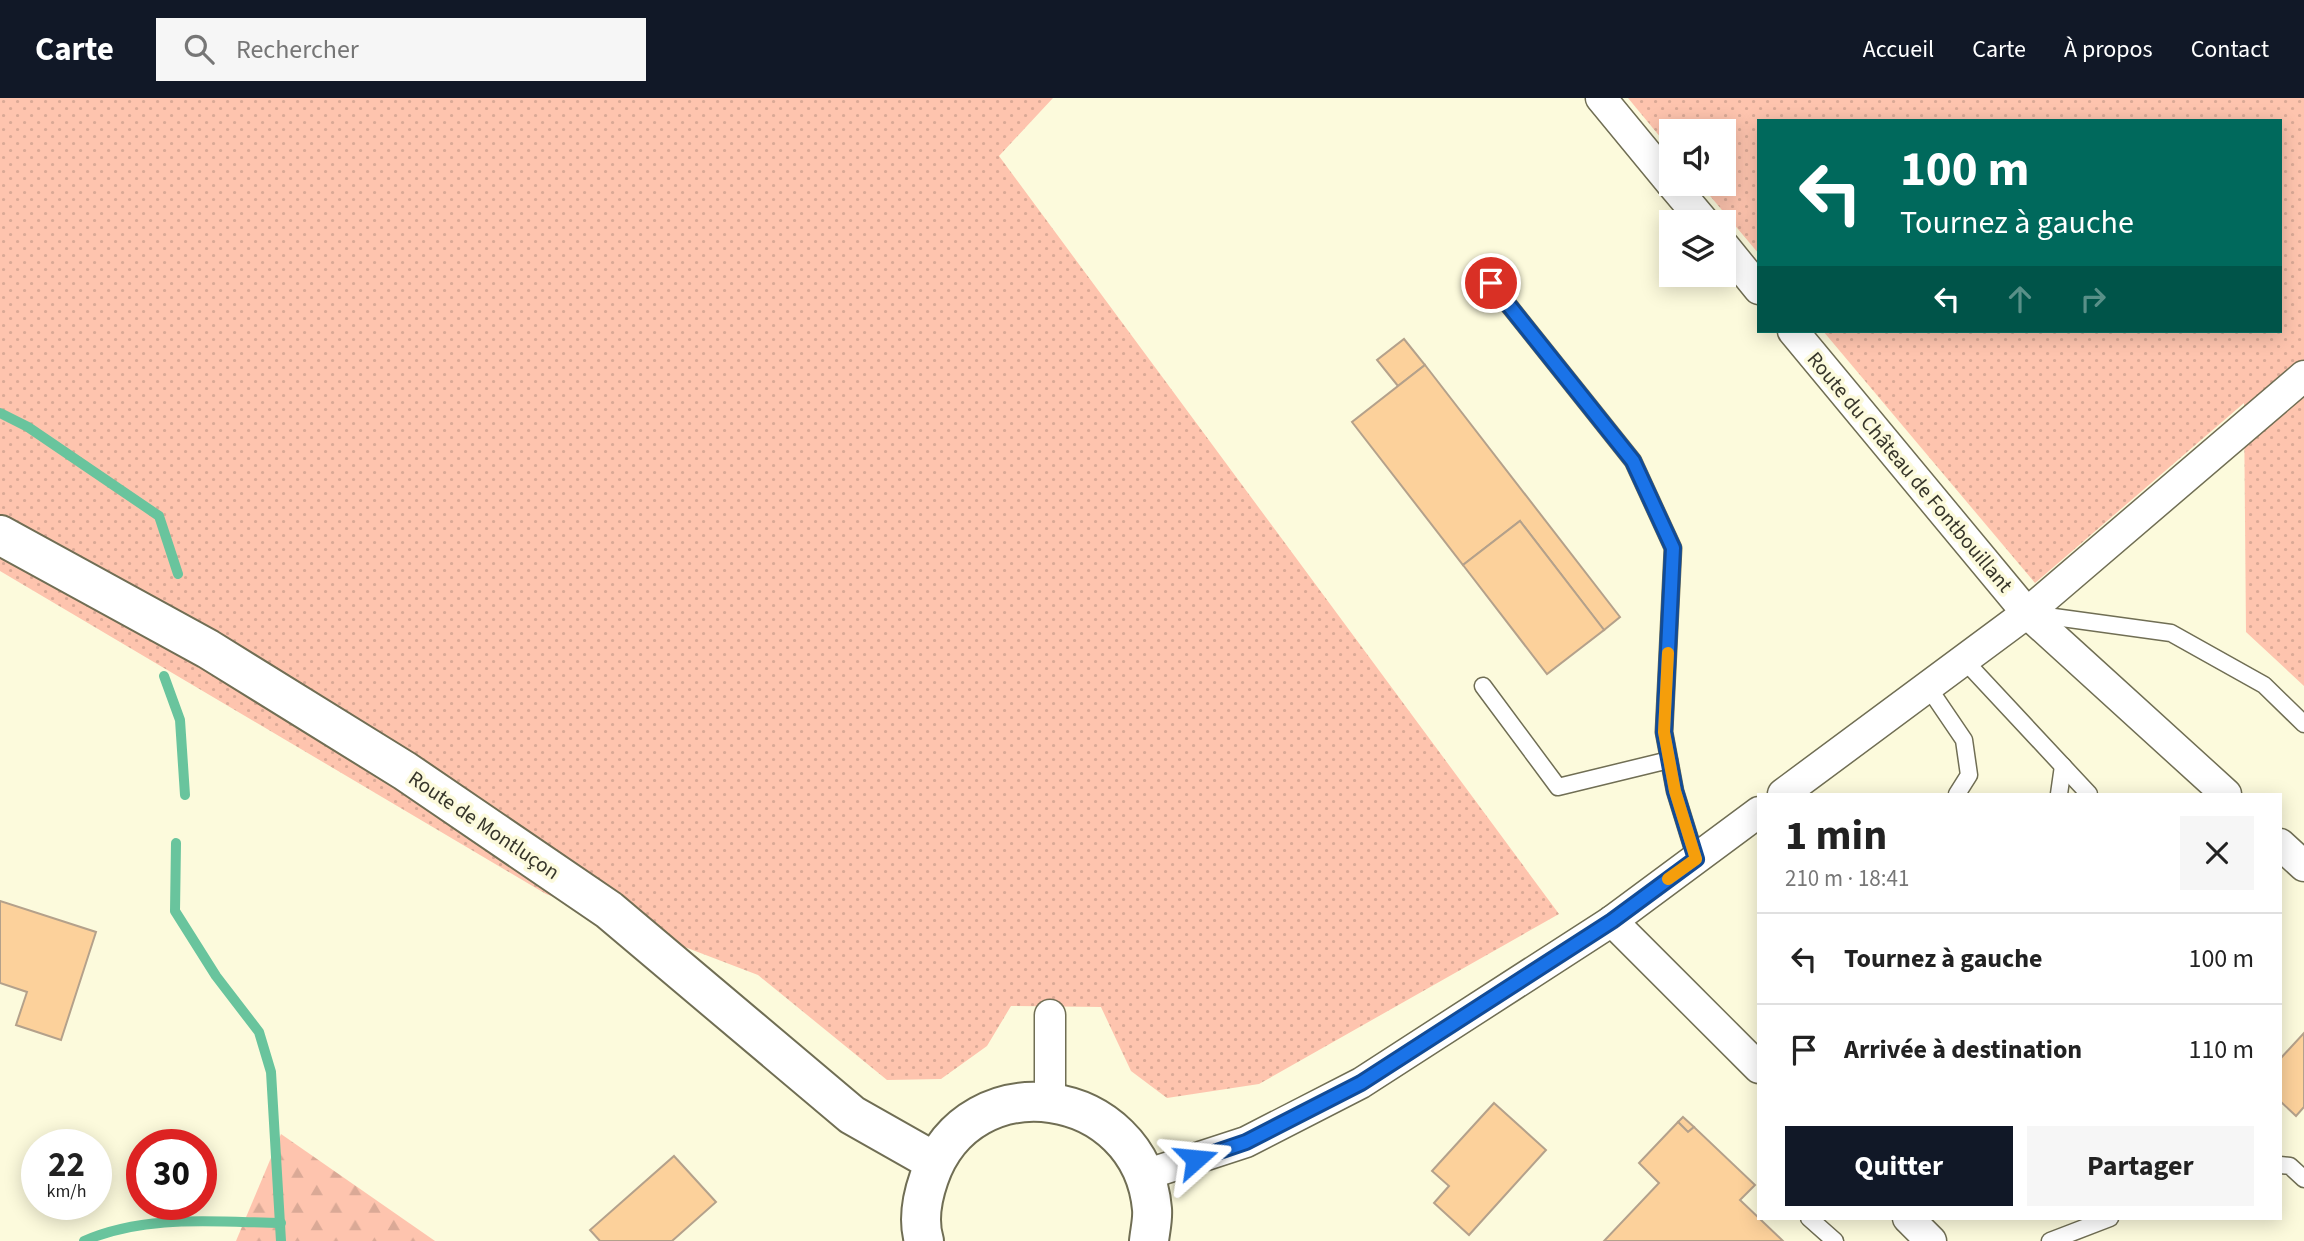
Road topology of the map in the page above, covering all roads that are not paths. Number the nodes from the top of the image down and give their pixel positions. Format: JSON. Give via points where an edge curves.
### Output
{"nodes":[{"id":1,"x":1601,"y":98,"type":"edge"},
{"id":2,"x":1659,"y":167,"type":"edge"},
{"id":3,"x":1683,"y":196,"type":"edge"},
{"id":4,"x":1694,"y":210,"type":"edge"},
{"id":5,"x":1736,"y":261,"type":"edge"},
{"id":6,"x":1491,"y":283,"type":"dead end"},
{"id":7,"x":1757,"y":287,"type":"edge"},
{"id":8,"x":1795,"y":333,"type":"edge"},
{"id":9,"x":2304,"y":376,"type":"edge"},
{"id":10,"x":0,"y":535,"type":"edge"},
{"id":11,"x":2027,"y":613,"type":"junction"},
{"id":12,"x":1964,"y":660,"type":"junction"},
{"id":13,"x":1483,"y":686,"type":"dead end"},
{"id":14,"x":1928,"y":687,"type":"junction"},
{"id":15,"x":2304,"y":724,"type":"edge"},
{"id":16,"x":1669,"y":760,"type":"junction"},
{"id":17,"x":2063,"y":766,"type":"junction"},
{"id":18,"x":1969,"y":775,"type":"junction"},
{"id":19,"x":1784,"y":793,"type":"edge"},
{"id":20,"x":1958,"y":793,"type":"edge"},
{"id":21,"x":1974,"y":793,"type":"edge"},
{"id":22,"x":2059,"y":793,"type":"edge"},
{"id":23,"x":2088,"y":793,"type":"edge"},
{"id":24,"x":2225,"y":793,"type":"edge"},
{"id":25,"x":1757,"y":813,"type":"edge"},
{"id":26,"x":2282,"y":846,"type":"edge"},
{"id":27,"x":1696,"y":859,"type":"junction"},
{"id":28,"x":2304,"y":866,"type":"edge"},
{"id":29,"x":1612,"y":921,"type":"junction"},
{"id":30,"x":1050,"y":1015,"type":"dead end"},
{"id":31,"x":1757,"y":1066,"type":"edge"},
{"id":32,"x":1050,"y":1103,"type":"junction"},
{"id":33,"x":935,"y":1162,"type":"junction"},
{"id":34,"x":2282,"y":1165,"type":"edge"},
{"id":35,"x":1145,"y":1175,"type":"junction"},
{"id":36,"x":2304,"y":1179,"type":"edge"},
{"id":37,"x":1812,"y":1220,"type":"edge"},
{"id":38,"x":2105,"y":1220,"type":"edge"},
{"id":39,"x":924,"y":1241,"type":"edge"},
{"id":40,"x":1149,"y":1241,"type":"edge"},
{"id":41,"x":1835,"y":1241,"type":"edge"},
{"id":42,"x":2050,"y":1241,"type":"edge"}],
"edges":[{"from":1,"to":2,"type":"street"},
{"from":3,"to":4,"type":"street"},
{"from":5,"to":7,"type":"street"},
{"from":6,"to":16,"type":"lane","via":[[1633,461],[1673,548],[1664,732]]},
{"from":8,"to":11,"type":"street","name":"Route du Château de Fontbouillant"},
{"from":9,"to":11,"type":"street"},
{"from":10,"to":33,"type":"main road","name":"Route de Montluçon","via":[[208,649],[405,771],[609,910],[852,1115]]},
{"from":11,"to":12,"type":"street"},
{"from":11,"to":15,"type":"lane","via":[[2171,633],[2264,685]]},
{"from":11,"to":24,"type":"street","name":"Route du Château de Fontbouillant"},
{"from":12,"to":14,"type":"street"},
{"from":12,"to":17,"type":"lane"},
{"from":13,"to":16,"type":"lane","via":[[1558,787]]},
{"from":14,"to":18,"type":"lane","via":[[1964,740]]},
{"from":14,"to":19,"type":"street"},
{"from":16,"to":27,"type":"lane"},
{"from":17,"to":22,"type":"lane"},
{"from":17,"to":23,"type":"lane"},
{"from":18,"to":20,"type":"lane"},
{"from":18,"to":21,"type":"lane"},
{"from":25,"to":27,"type":"street"},
{"from":26,"to":28,"type":"street"},
{"from":27,"to":29,"type":"street"},
{"from":29,"to":31,"type":"street"},
{"from":29,"to":35,"type":"street","via":[[1361,1083],[1246,1142]]},
{"from":30,"to":32,"type":"street"},
{"from":32,"to":33,"type":"main road","via":[[1025,1101],[988,1111],[957,1132]]},
{"from":32,"to":35,"type":"main road","via":[[1062,1103],[1097,1118],[1126,1143]]},
{"from":33,"to":39,"type":"main road","via":[[923,1196]]},
{"from":34,"to":36,"type":"lane","via":[[2290,1166]]},
{"from":35,"to":40,"type":"main road","via":[[1153,1210]]},
{"from":37,"to":41,"type":"lane"},
{"from":38,"to":42,"type":"lane"}]}
